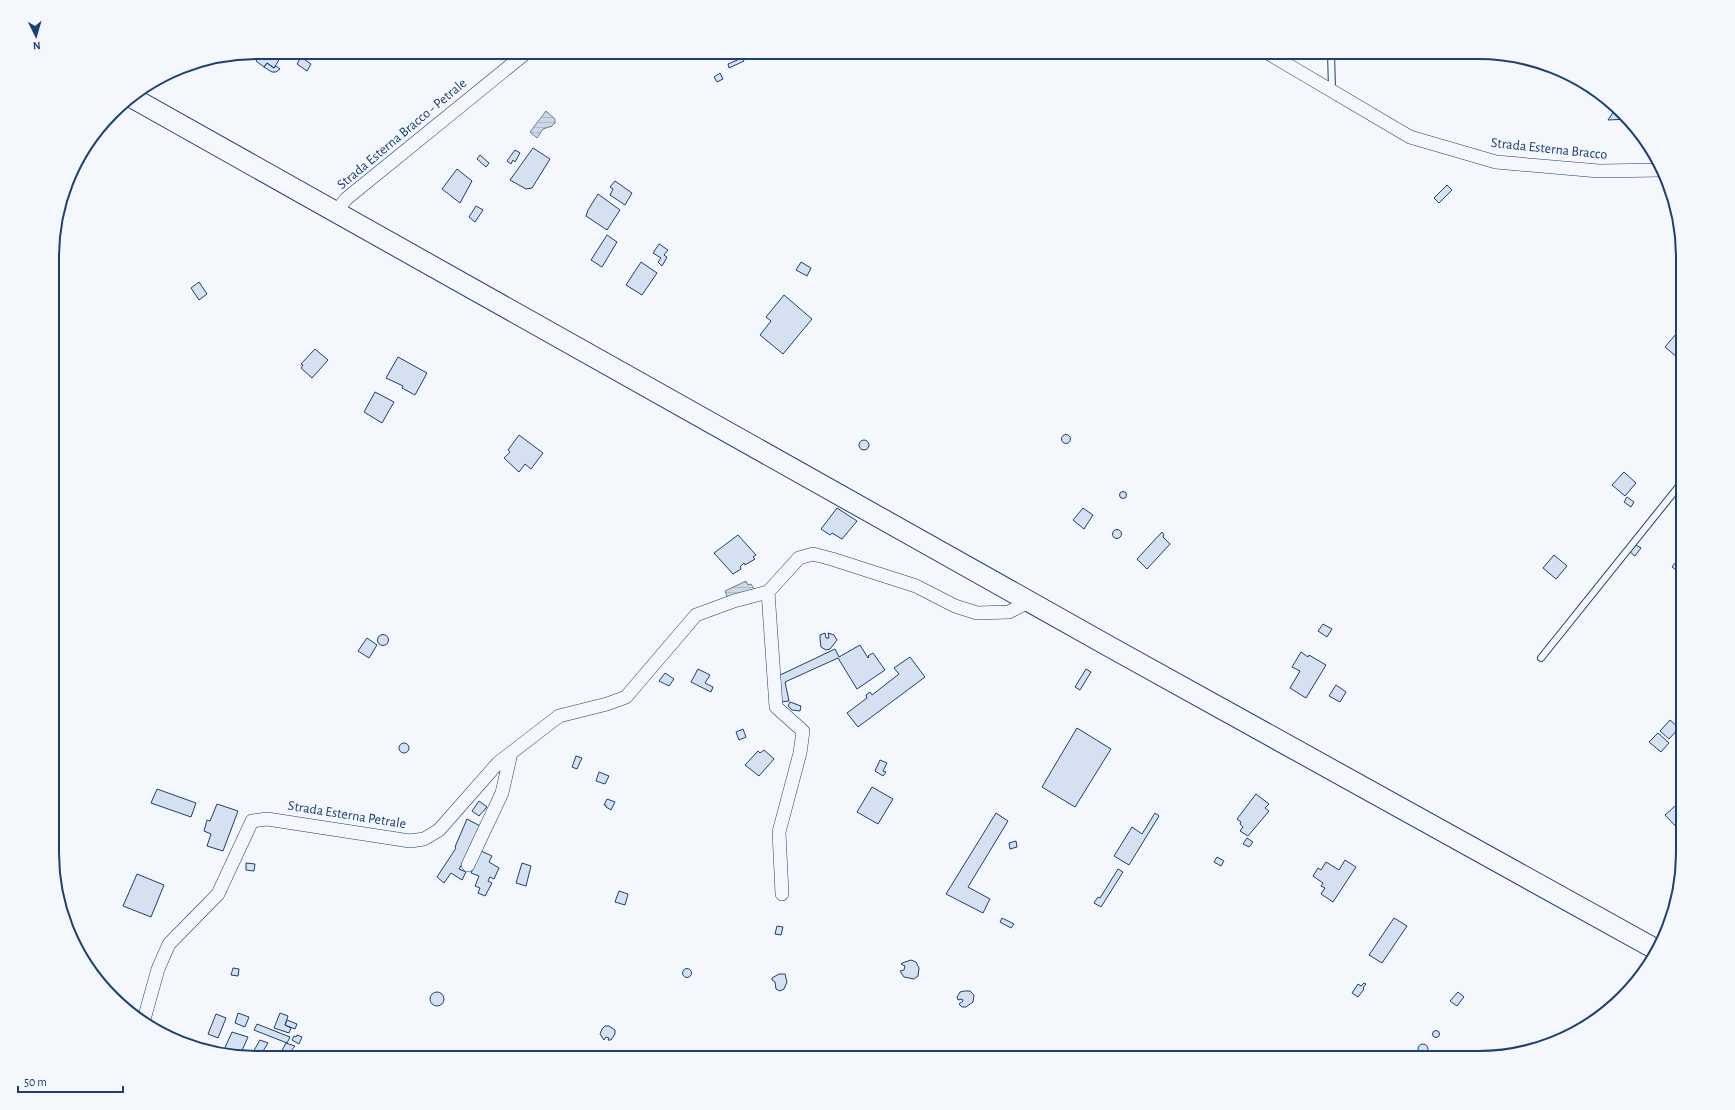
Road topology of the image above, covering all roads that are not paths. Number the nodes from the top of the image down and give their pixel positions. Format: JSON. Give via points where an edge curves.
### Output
{"nodes":[{"id":1,"x":518,"y":59,"type":"edge"},
{"id":2,"x":1278,"y":59,"type":"edge"},
{"id":3,"x":1331,"y":59,"type":"edge"},
{"id":4,"x":1332,"y":90,"type":"junction"},
{"id":5,"x":137,"y":100,"type":"edge"},
{"id":6,"x":1656,"y":170,"type":"edge"},
{"id":7,"x":336,"y":212,"type":"junction"},
{"id":8,"x":1676,"y":490,"type":"edge"},
{"id":9,"x":768,"y":592,"type":"junction"},
{"id":10,"x":1028,"y":602,"type":"junction"},
{"id":11,"x":1541,"y":658,"type":"dead end"},
{"id":12,"x":511,"y":753,"type":"junction"},
{"id":13,"x":468,"y":865,"type":"dead end"},
{"id":14,"x":782,"y":894,"type":"dead end"},
{"id":15,"x":1652,"y":948,"type":"edge"},
{"id":16,"x":145,"y":1016,"type":"edge"}],
"edges":[{"from":1,"to":7,"type":"street","name":"Strada Esterna Bracco - Petrale","via":[[346,199]]},
{"from":2,"to":4,"type":"street","name":"Strada Esterna Bracco"},
{"from":3,"to":4,"type":"lane"},
{"from":4,"to":6,"type":"street","name":"Strada Esterna Bracco","via":[[1410,137],[1496,162],[1599,171]]},
{"from":5,"to":7,"type":"main road"},
{"from":7,"to":10,"type":"main road"},
{"from":8,"to":11,"type":"lane"},
{"from":9,"to":10,"type":"street","via":[[799,558],[813,554],[916,586],[955,606],[977,613],[1009,612]]},
{"from":9,"to":12,"type":"street","name":"Strada Esterna Petrale","via":[[696,615],[626,696],[607,704],[559,716]]},
{"from":9,"to":14,"type":"street","via":[[776,707],[803,731],[800,753],[779,832]]},
{"from":10,"to":15,"type":"main road"},
{"from":12,"to":13,"type":"street","via":[[502,793]]},
{"from":12,"to":16,"type":"street","name":"Strada Esterna Petrale","via":[[498,763],[439,830],[424,839],[410,841],[267,819],[252,821],[218,894],[169,944],[158,969]]}]}
